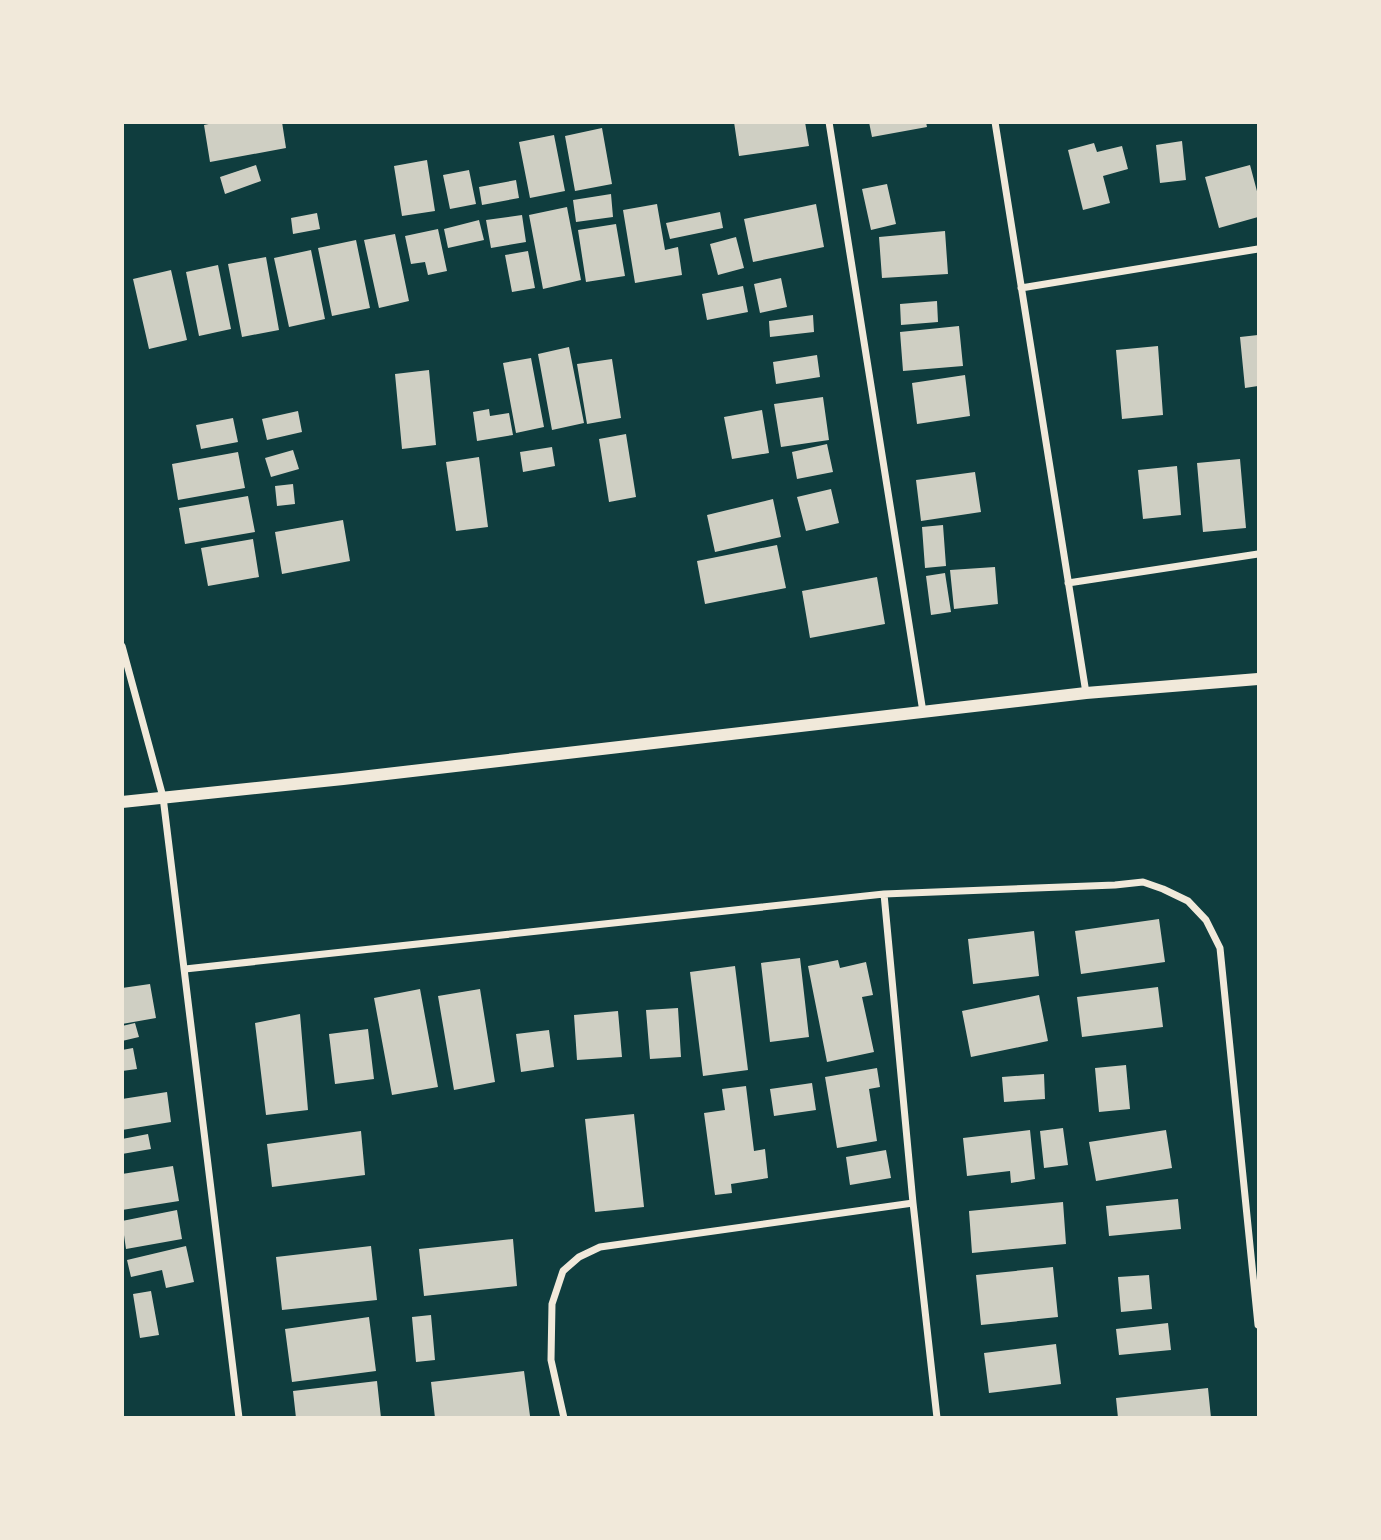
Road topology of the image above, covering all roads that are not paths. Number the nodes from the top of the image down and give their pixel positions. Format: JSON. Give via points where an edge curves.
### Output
{"nodes":[{"id":1,"x":829,"y":122,"type":"edge"},
{"id":2,"x":995,"y":122,"type":"edge"},
{"id":3,"x":1258,"y":249,"type":"edge"},
{"id":4,"x":1021,"y":288,"type":"junction"},
{"id":5,"x":1258,"y":554,"type":"edge"},
{"id":6,"x":1068,"y":583,"type":"junction"},
{"id":7,"x":122,"y":646,"type":"edge"},
{"id":8,"x":1258,"y":679,"type":"edge"},
{"id":9,"x":1086,"y":693,"type":"junction"},
{"id":10,"x":923,"y":712,"type":"junction"},
{"id":11,"x":163,"y":797,"type":"junction"},
{"id":12,"x":122,"y":802,"type":"edge"},
{"id":13,"x":884,"y":894,"type":"junction"},
{"id":14,"x":184,"y":969,"type":"junction"},
{"id":15,"x":913,"y":1203,"type":"junction"},
{"id":16,"x":1256,"y":1262,"type":"edge"},
{"id":17,"x":1258,"y":1325,"type":"edge"},
{"id":18,"x":936,"y":1417,"type":"edge"},
{"id":19,"x":239,"y":1418,"type":"edge"},
{"id":20,"x":564,"y":1418,"type":"edge"}],
"edges":[{"from":1,"to":10,"type":"street"},
{"from":2,"to":4,"type":"street"},
{"from":3,"to":4,"type":"street"},
{"from":4,"to":6,"type":"street"},
{"from":5,"to":6,"type":"street"},
{"from":6,"to":9,"type":"street"},
{"from":7,"to":11,"type":"street"},
{"from":8,"to":9,"type":"street"},
{"from":9,"to":10,"type":"street"},
{"from":10,"to":11,"type":"street"},
{"from":11,"to":12,"type":"street"},
{"from":11,"to":14,"type":"street"},
{"from":13,"to":14,"type":"street"},
{"from":13,"to":15,"type":"street"},
{"from":13,"to":16,"type":"street","via":[[1143,882],[1188,901],[1206,920],[1220,948]]},
{"from":14,"to":19,"type":"street"},
{"from":15,"to":18,"type":"street"},
{"from":15,"to":20,"type":"street","via":[[600,1247],[579,1257],[563,1271],[552,1304],[551,1360]]},
{"from":16,"to":17,"type":"street"}]}
